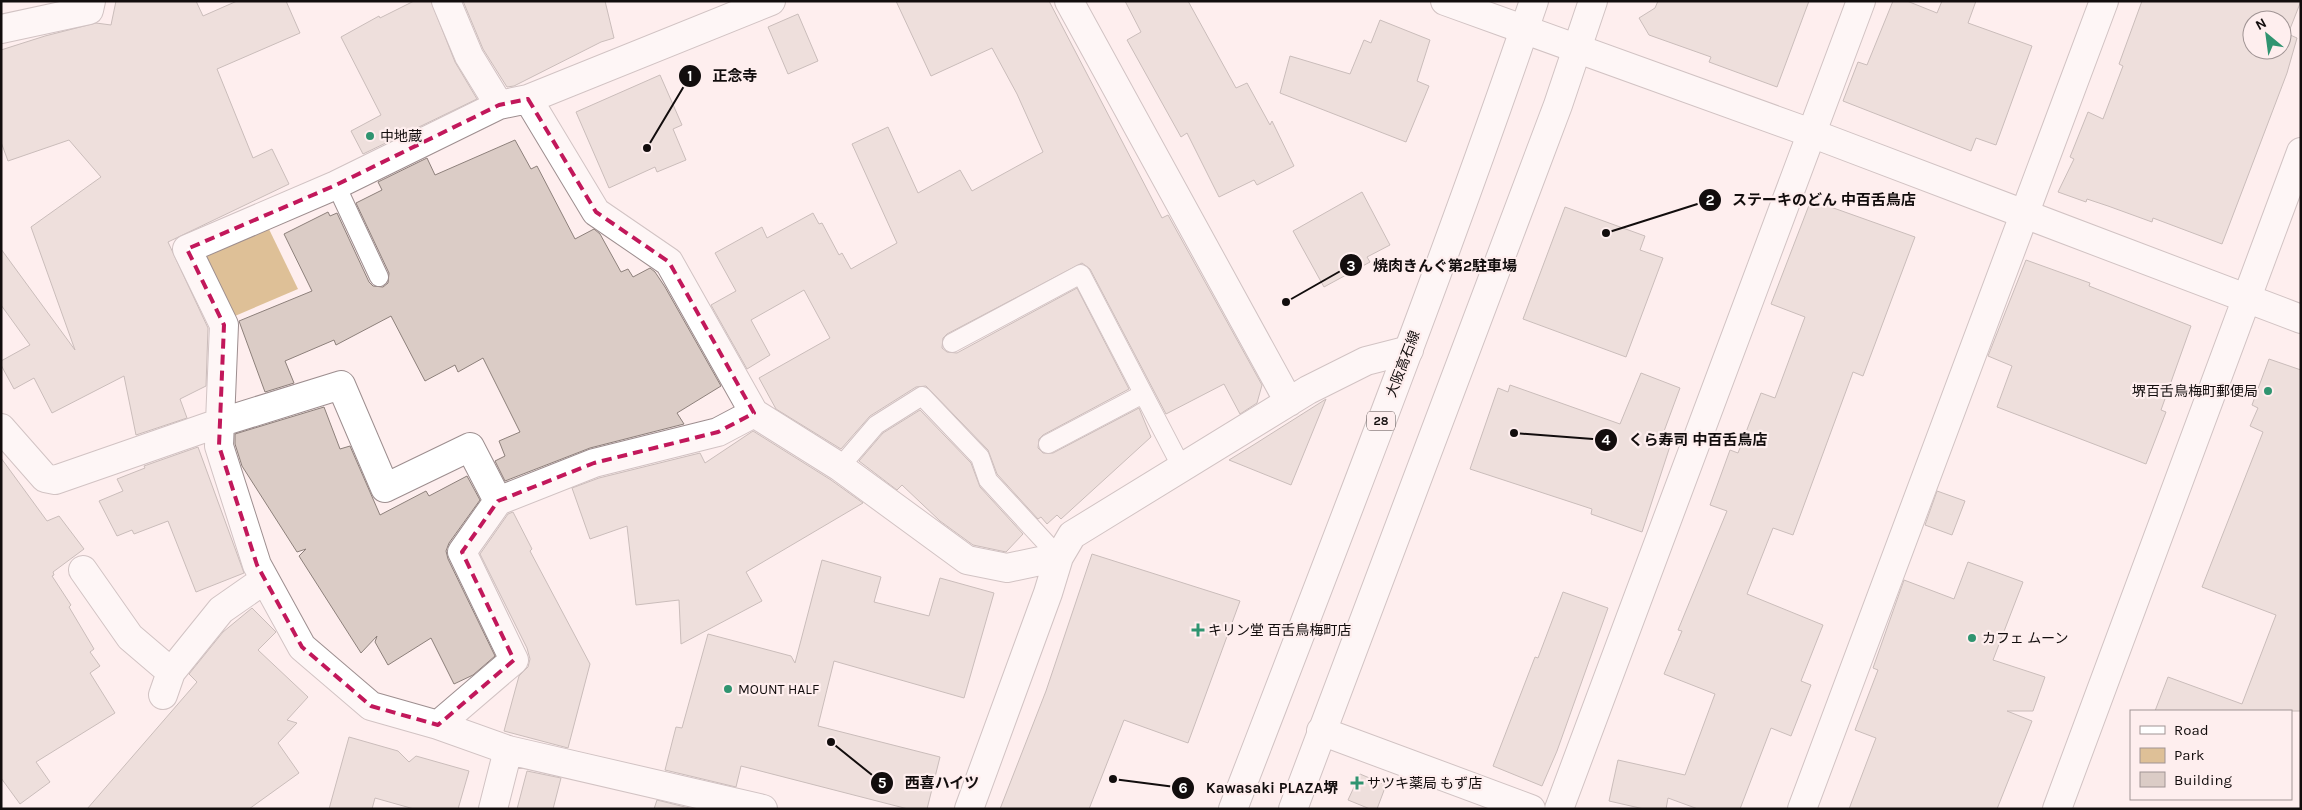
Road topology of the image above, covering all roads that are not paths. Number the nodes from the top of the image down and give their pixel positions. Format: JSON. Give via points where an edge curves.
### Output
{"nodes":[{"id":1,"x":91,"y":1,"type":"edge"},
{"id":2,"x":446,"y":1,"type":"edge"},
{"id":3,"x":771,"y":1,"type":"edge"},
{"id":4,"x":1069,"y":1,"type":"edge"},
{"id":5,"x":1445,"y":1,"type":"edge"},
{"id":6,"x":1534,"y":1,"type":"edge"},
{"id":7,"x":1593,"y":1,"type":"edge"},
{"id":8,"x":1861,"y":1,"type":"edge"},
{"id":9,"x":2104,"y":1,"type":"edge"},
{"id":10,"x":1,"y":29,"type":"edge"},
{"id":11,"x":1524,"y":30,"type":"junction"},
{"id":12,"x":1577,"y":48,"type":"junction"},
{"id":13,"x":528,"y":99,"type":"junction"},
{"id":14,"x":499,"y":105,"type":"junction"},
{"id":15,"x":1811,"y":133,"type":"junction"},
{"id":16,"x":2301,"y":152,"type":"edge"},
{"id":17,"x":336,"y":185,"type":"junction"},
{"id":18,"x":2023,"y":214,"type":"junction"},
{"id":19,"x":379,"y":277,"type":"dead end"},
{"id":20,"x":2247,"y":298,"type":"junction"},
{"id":21,"x":2301,"y":319,"type":"edge"},
{"id":22,"x":952,"y":343,"type":"dead end"},
{"id":23,"x":1409,"y":350,"type":"junction"},
{"id":24,"x":1143,"y":394,"type":"junction"},
{"id":25,"x":1289,"y":402,"type":"junction"},
{"id":26,"x":754,"y":413,"type":"junction"},
{"id":27,"x":222,"y":422,"type":"junction"},
{"id":28,"x":1,"y":428,"type":"edge"},
{"id":29,"x":1048,"y":444,"type":"dead end"},
{"id":30,"x":1181,"y":466,"type":"junction"},
{"id":31,"x":840,"y":467,"type":"junction"},
{"id":32,"x":498,"y":501,"type":"junction"},
{"id":33,"x":1059,"y":557,"type":"junction"},
{"id":34,"x":83,"y":570,"type":"dead end"},
{"id":35,"x":264,"y":580,"type":"junction"},
{"id":36,"x":438,"y":725,"type":"junction"},
{"id":37,"x":1321,"y":731,"type":"junction"},
{"id":38,"x":508,"y":750,"type":"junction"},
{"id":39,"x":493,"y":809,"type":"edge"},
{"id":40,"x":763,"y":809,"type":"edge"},
{"id":41,"x":969,"y":809,"type":"edge"},
{"id":42,"x":1233,"y":809,"type":"edge"},
{"id":43,"x":1292,"y":809,"type":"edge"},
{"id":44,"x":1531,"y":809,"type":"edge"},
{"id":45,"x":1560,"y":809,"type":"edge"},
{"id":46,"x":1802,"y":809,"type":"edge"},
{"id":47,"x":2058,"y":809,"type":"edge"}],
"edges":[{"from":1,"to":10,"type":"street","via":[[89,10]]},
{"from":2,"to":14,"type":"street","via":[[469,56]]},
{"from":3,"to":13,"type":"street"},
{"from":4,"to":25,"type":"street"},
{"from":5,"to":11,"type":"street"},
{"from":6,"to":11,"type":"street","name":"大阪高石線","number":"28"},
{"from":7,"to":12,"type":"street"},
{"from":8,"to":15,"type":"street"},
{"from":9,"to":18,"type":"street"},
{"from":11,"to":12,"type":"street"},
{"from":11,"to":23,"type":"street","name":"大阪高石線","number":"28"},
{"from":12,"to":15,"type":"street"},
{"from":12,"to":37,"type":"street"},
{"from":13,"to":14,"type":"street"},
{"from":13,"to":26,"type":"street","via":[[596,212],[669,262]]},
{"from":14,"to":17,"type":"street"},
{"from":15,"to":18,"type":"street"},
{"from":15,"to":45,"type":"street"},
{"from":16,"to":20,"type":"street"},
{"from":17,"to":19,"type":"lane"},
{"from":17,"to":27,"type":"street","via":[[187,249],[224,325]]},
{"from":18,"to":20,"type":"street"},
{"from":18,"to":46,"type":"street"},
{"from":20,"to":21,"type":"street"},
{"from":20,"to":47,"type":"street"},
{"from":22,"to":24,"type":"lane","via":[[1082,274]]},
{"from":23,"to":25,"type":"street","via":[[1366,361]]},
{"from":23,"to":42,"type":"street","name":"大阪高石線","number":"28"},
{"from":24,"to":29,"type":"lane"},
{"from":24,"to":30,"type":"lane"},
{"from":25,"to":30,"type":"street"},
{"from":26,"to":31,"type":"street"},
{"from":26,"to":32,"type":"street","via":[[718,432],[594,463]]},
{"from":27,"to":28,"type":"street","via":[[55,480],[45,478]]},
{"from":27,"to":32,"type":"street","via":[[341,385],[385,488],[470,447]]},
{"from":27,"to":35,"type":"street","via":[[219,446]]},
{"from":30,"to":33,"type":"street","via":[[1072,535]]},
{"from":31,"to":33,"type":"street","via":[[968,560],[1007,568]]},
{"from":31,"to":33,"type":"lane","via":[[876,425],[922,396],[980,457],[988,480]]},
{"from":32,"to":36,"type":"street","via":[[462,552],[514,660]]},
{"from":33,"to":41,"type":"street"},
{"from":34,"to":35,"type":"street","via":[[167,684],[221,610]]},
{"from":35,"to":36,"type":"street","via":[[302,648],[371,706]]},
{"from":36,"to":38,"type":"street"},
{"from":37,"to":43,"type":"street"},
{"from":37,"to":44,"type":"street"},
{"from":38,"to":39,"type":"street"},
{"from":38,"to":40,"type":"street"}]}
